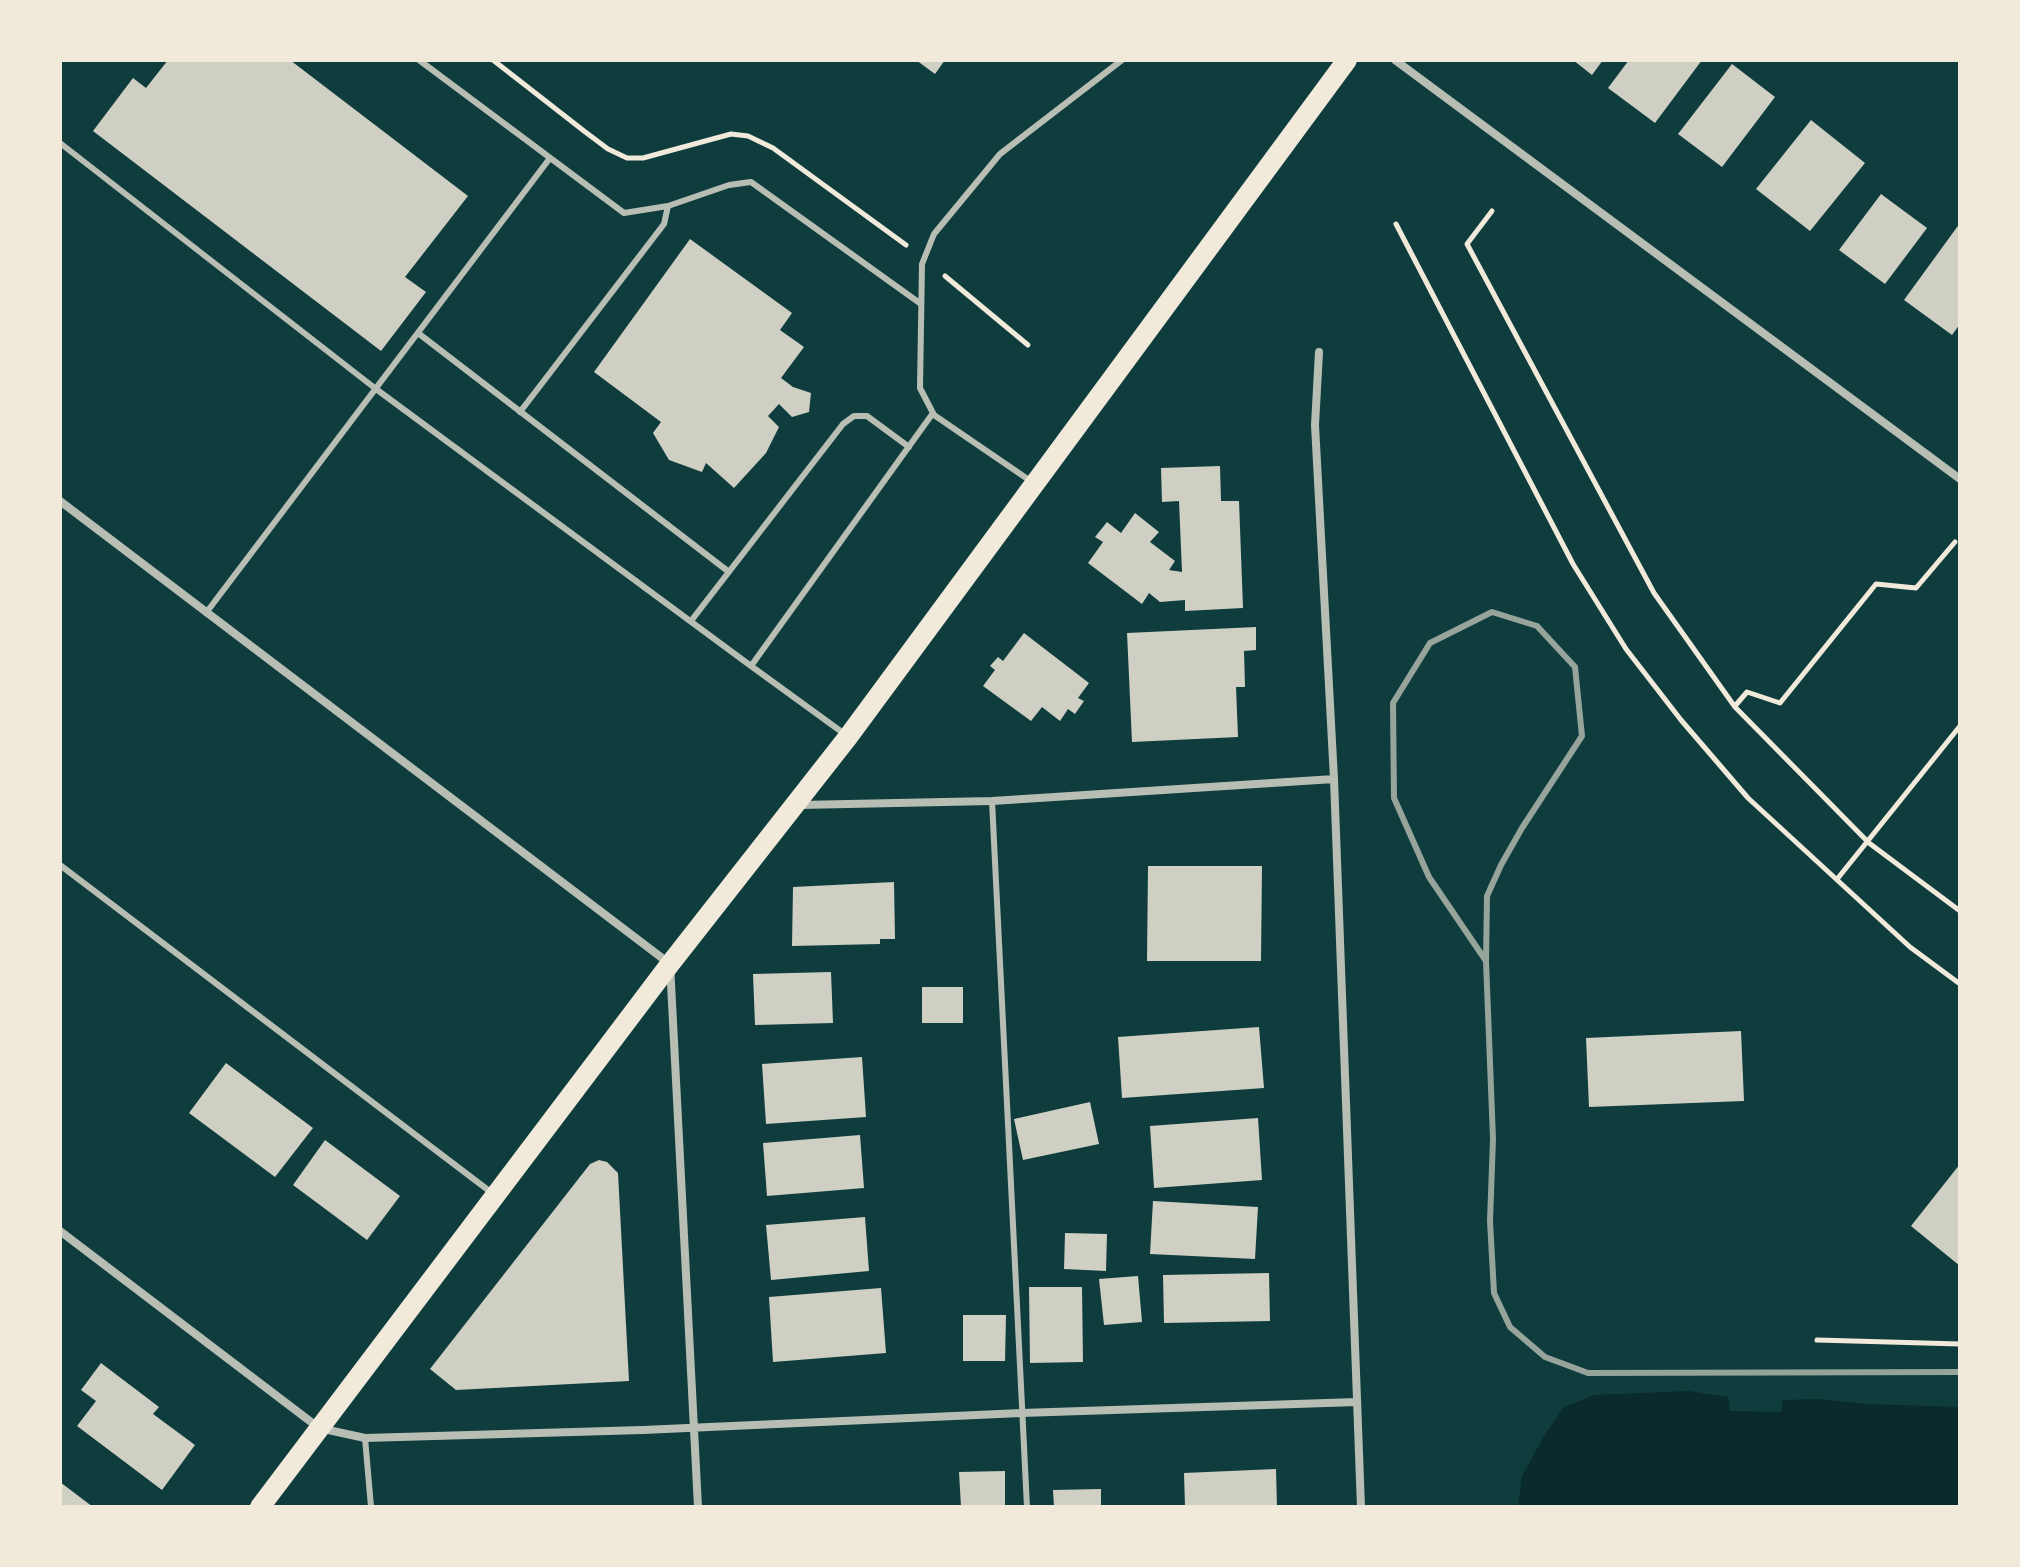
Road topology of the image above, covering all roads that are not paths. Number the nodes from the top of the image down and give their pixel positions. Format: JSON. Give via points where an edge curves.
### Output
{"nodes":[{"id":1,"x":419,"y":60,"type":"edge"},
{"id":2,"x":1122,"y":60,"type":"edge"},
{"id":3,"x":1347,"y":60,"type":"edge"},
{"id":4,"x":1395,"y":60,"type":"edge"},
{"id":5,"x":60,"y":143,"type":"edge"},
{"id":6,"x":550,"y":158,"type":"junction"},
{"id":7,"x":668,"y":206,"type":"junction"},
{"id":8,"x":921,"y":304,"type":"junction"},
{"id":9,"x":418,"y":333,"type":"junction"},
{"id":10,"x":1319,"y":352,"type":"dead end"},
{"id":11,"x":376,"y":389,"type":"junction"},
{"id":12,"x":520,"y":412,"type":"junction"},
{"id":13,"x":933,"y":413,"type":"junction"},
{"id":14,"x":909,"y":447,"type":"junction"},
{"id":15,"x":1960,"y":479,"type":"edge"},
{"id":16,"x":1035,"y":484,"type":"junction"},
{"id":17,"x":60,"y":501,"type":"edge"},
{"id":18,"x":729,"y":572,"type":"junction"},
{"id":19,"x":206,"y":613,"type":"junction"},
{"id":20,"x":691,"y":621,"type":"junction"},
{"id":21,"x":751,"y":666,"type":"junction"},
{"id":22,"x":848,"y":737,"type":"junction"},
{"id":23,"x":1334,"y":779,"type":"junction"},
{"id":24,"x":992,"y":801,"type":"junction"},
{"id":25,"x":796,"y":805,"type":"junction"},
{"id":26,"x":60,"y":865,"type":"edge"},
{"id":27,"x":670,"y":964,"type":"junction"},
{"id":28,"x":495,"y":1195,"type":"junction"},
{"id":29,"x":60,"y":1231,"type":"edge"},
{"id":30,"x":1357,"y":1402,"type":"junction"},
{"id":31,"x":1021,"y":1413,"type":"junction"},
{"id":32,"x":319,"y":1428,"type":"junction"},
{"id":33,"x":694,"y":1429,"type":"junction"},
{"id":34,"x":365,"y":1438,"type":"junction"},
{"id":35,"x":260,"y":1507,"type":"edge"},
{"id":36,"x":371,"y":1507,"type":"edge"},
{"id":37,"x":698,"y":1507,"type":"edge"},
{"id":38,"x":1027,"y":1507,"type":"edge"},
{"id":39,"x":1361,"y":1507,"type":"edge"}],
"edges":[{"from":1,"to":6,"type":"lane"},
{"from":2,"to":8,"type":"lane","via":[[1000,154],[934,234],[922,264]]},
{"from":3,"to":16,"type":"main road"},
{"from":4,"to":15,"type":"street"},
{"from":5,"to":11,"type":"lane"},
{"from":6,"to":7,"type":"lane","via":[[624,213]]},
{"from":6,"to":9,"type":"lane"},
{"from":7,"to":8,"type":"lane","via":[[751,182]]},
{"from":7,"to":12,"type":"lane","via":[[664,224]]},
{"from":8,"to":13,"type":"lane","via":[[920,388]]},
{"from":9,"to":11,"type":"lane"},
{"from":9,"to":12,"type":"lane"},
{"from":10,"to":23,"type":"street","via":[[1315,425]]},
{"from":11,"to":19,"type":"lane"},
{"from":11,"to":20,"type":"lane"},
{"from":12,"to":18,"type":"lane"},
{"from":13,"to":14,"type":"lane"},
{"from":13,"to":16,"type":"lane"},
{"from":14,"to":18,"type":"lane","via":[[867,416],[854,416]]},
{"from":14,"to":21,"type":"lane"},
{"from":16,"to":22,"type":"main road"},
{"from":17,"to":19,"type":"street"},
{"from":18,"to":20,"type":"lane"},
{"from":19,"to":27,"type":"street"},
{"from":20,"to":21,"type":"lane"},
{"from":21,"to":22,"type":"lane"},
{"from":22,"to":25,"type":"main road"},
{"from":23,"to":24,"type":"street"},
{"from":23,"to":30,"type":"street"},
{"from":24,"to":25,"type":"street"},
{"from":24,"to":31,"type":"lane"},
{"from":25,"to":27,"type":"main road"},
{"from":26,"to":28,"type":"lane"},
{"from":27,"to":28,"type":"main road"},
{"from":27,"to":33,"type":"street"},
{"from":28,"to":32,"type":"main road"},
{"from":29,"to":32,"type":"street"},
{"from":30,"to":31,"type":"street"},
{"from":30,"to":39,"type":"street"},
{"from":31,"to":33,"type":"street"},
{"from":31,"to":38,"type":"lane"},
{"from":32,"to":34,"type":"street"},
{"from":32,"to":35,"type":"main road"},
{"from":33,"to":34,"type":"street"},
{"from":33,"to":37,"type":"street"},
{"from":34,"to":36,"type":"lane"}]}
